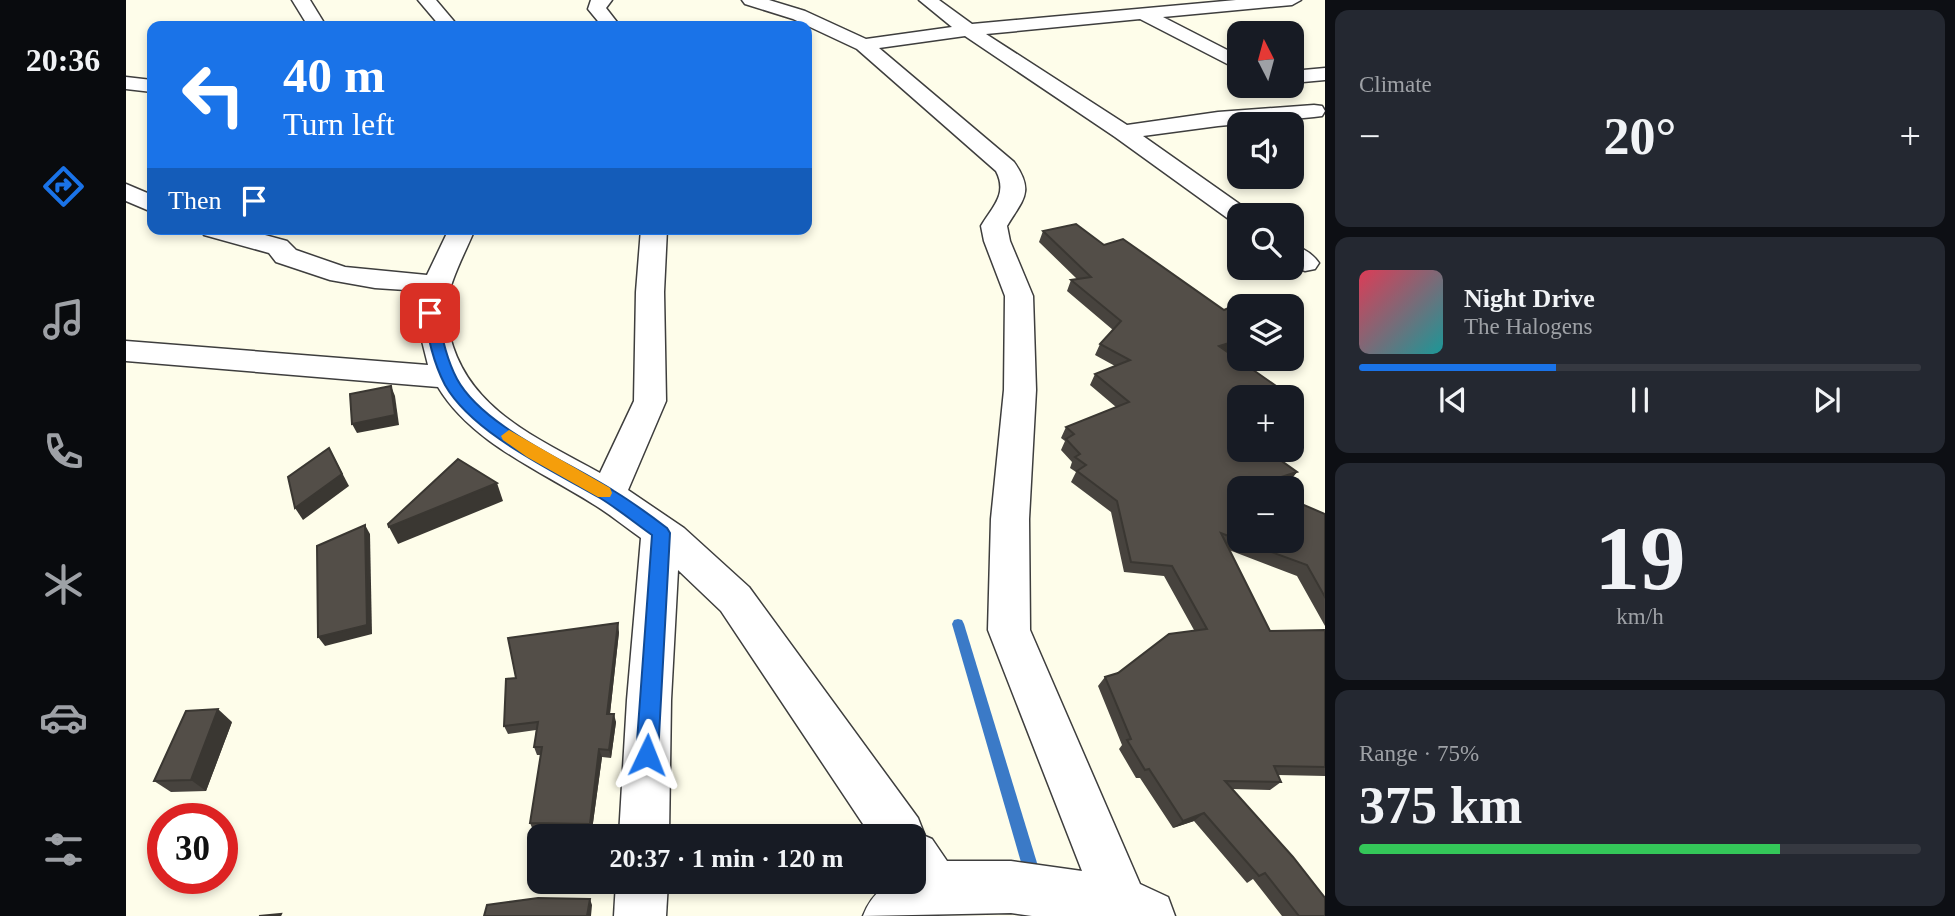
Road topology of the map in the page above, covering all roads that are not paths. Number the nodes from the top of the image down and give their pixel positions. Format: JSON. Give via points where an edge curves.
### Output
{"nodes":[{"id":1,"x":301,"y":0,"type":"edge"},
{"id":2,"x":427,"y":0,"type":"edge"},
{"id":3,"x":603,"y":0,"type":"edge"},
{"id":4,"x":751,"y":0,"type":"edge"},
{"id":5,"x":928,"y":0,"type":"edge"},
{"id":6,"x":1292,"y":0,"type":"edge"},
{"id":7,"x":1141,"y":13,"type":"junction"},
{"id":8,"x":314,"y":21,"type":"edge"},
{"id":9,"x":445,"y":21,"type":"edge"},
{"id":10,"x":607,"y":21,"type":"edge"},
{"id":11,"x":968,"y":30,"type":"junction"},
{"id":12,"x":864,"y":45,"type":"junction"},
{"id":13,"x":1227,"y":58,"type":"edge"},
{"id":14,"x":1325,"y":74,"type":"edge"},
{"id":15,"x":1304,"y":75,"type":"edge"},
{"id":16,"x":126,"y":83,"type":"edge"},
{"id":17,"x":147,"y":85,"type":"edge"},
{"id":18,"x":1295,"y":98,"type":"edge"},
{"id":19,"x":1319,"y":114,"type":"edge"},
{"id":20,"x":1123,"y":132,"type":"junction"},
{"id":21,"x":126,"y":191,"type":"edge"},
{"id":22,"x":147,"y":202,"type":"edge"},
{"id":23,"x":1227,"y":206,"type":"edge"},
{"id":24,"x":235,"y":235,"type":"edge"},
{"id":25,"x":459,"y":235,"type":"edge"},
{"id":26,"x":654,"y":235,"type":"edge"},
{"id":27,"x":437,"y":284,"type":"junction"},
{"id":28,"x":126,"y":351,"type":"edge"},
{"id":29,"x":449,"y":377,"type":"junction"},
{"id":30,"x":608,"y":495,"type":"junction"},
{"id":31,"x":661,"y":533,"type":"junction"},
{"id":32,"x":644,"y":824,"type":"edge"},
{"id":33,"x":892,"y":824,"type":"edge"},
{"id":34,"x":926,"y":872,"type":"edge"},
{"id":35,"x":641,"y":894,"type":"edge"},
{"id":36,"x":906,"y":894,"type":"edge"},
{"id":37,"x":1115,"y":905,"type":"edge"},
{"id":38,"x":640,"y":916,"type":"edge"},
{"id":39,"x":889,"y":916,"type":"edge"}],
"edges":[{"from":1,"to":8,"type":"street"},
{"from":2,"to":9,"type":"street"},
{"from":3,"to":10,"type":"street","via":[[597,9]]},
{"from":4,"to":12,"type":"street","via":[[799,15]]},
{"from":5,"to":11,"type":"street"},
{"from":6,"to":7,"type":"street"},
{"from":7,"to":11,"type":"street"},
{"from":7,"to":13,"type":"street"},
{"from":11,"to":12,"type":"street"},
{"from":11,"to":20,"type":"street"},
{"from":12,"to":37,"type":"street","via":[[1006,167],[1015,182],[1014,198],[994,226],[1019,296],[1020,390],[1010,519],[1009,630]]},
{"from":14,"to":15,"type":"street"},
{"from":16,"to":17,"type":"street"},
{"from":18,"to":19,"type":"street"},
{"from":19,"to":20,"type":"street","via":[[1218,119]]},
{"from":20,"to":23,"type":"street"},
{"from":21,"to":22,"type":"street"},
{"from":24,"to":27,"type":"street","via":[[278,247],[286,256],[340,274]]},
{"from":25,"to":27,"type":"street"},
{"from":26,"to":30,"type":"street","via":[[650,401]]},
{"from":27,"to":29,"type":"street","via":[[430,313]]},
{"from":28,"to":29,"type":"street"},
{"from":29,"to":30,"type":"street","via":[[475,412]]},
{"from":30,"to":31,"type":"street"},
{"from":31,"to":32,"type":"street"},
{"from":31,"to":33,"type":"street","via":[[735,599]]},
{"from":34,"to":37,"type":"street"},
{"from":35,"to":38,"type":"street"},
{"from":36,"to":39,"type":"street"}]}
